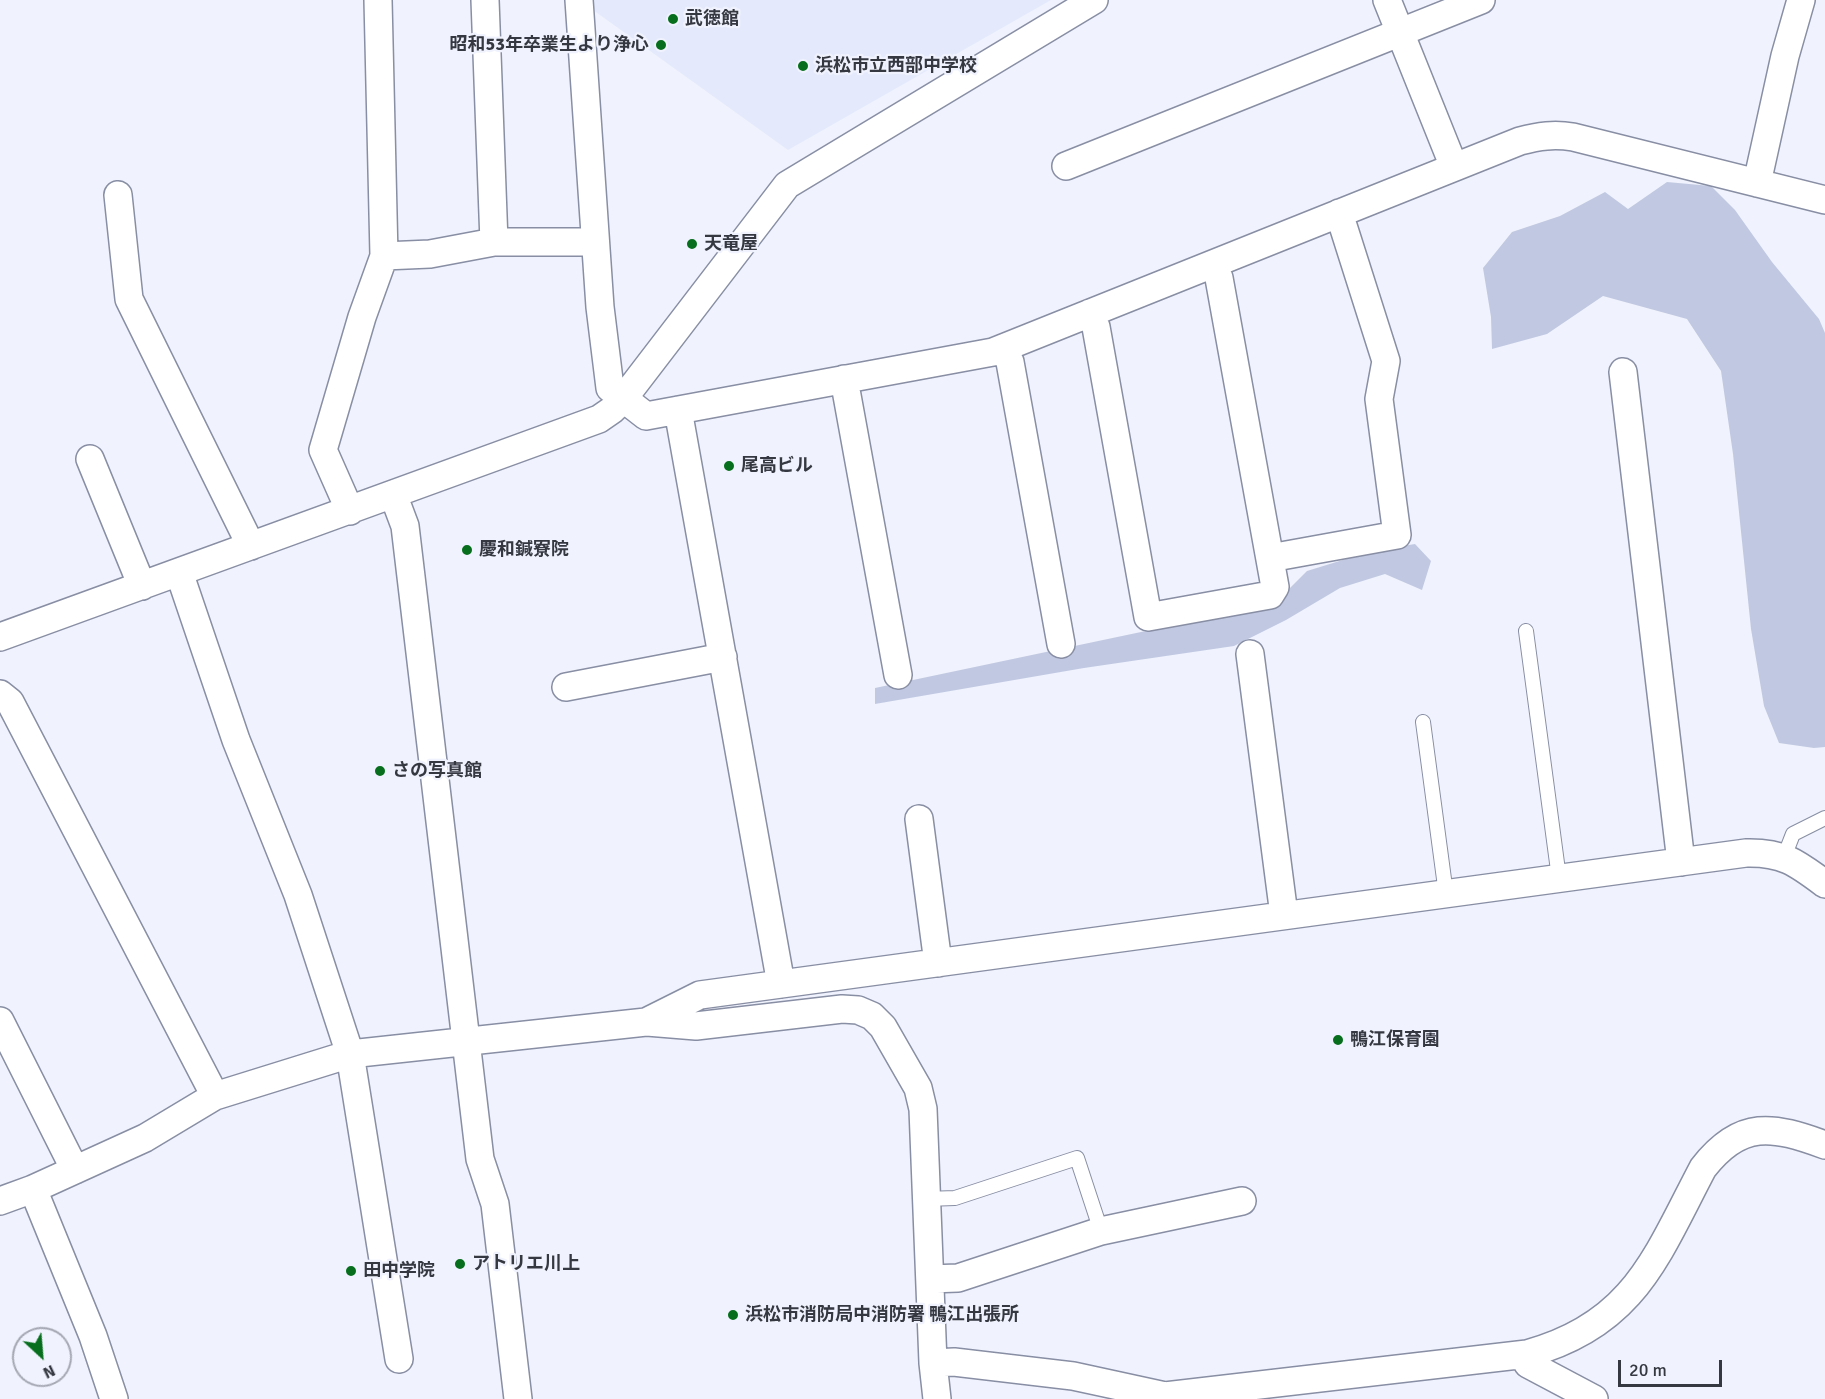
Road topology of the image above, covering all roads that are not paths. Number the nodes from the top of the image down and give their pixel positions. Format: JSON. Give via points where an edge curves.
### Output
{"nodes":[{"id":1,"x":378,"y":0,"type":"edge"},
{"id":2,"x":485,"y":0,"type":"edge"},
{"id":3,"x":579,"y":0,"type":"edge"},
{"id":4,"x":1094,"y":0,"type":"edge"},
{"id":5,"x":1387,"y":0,"type":"edge"},
{"id":6,"x":1481,"y":0,"type":"edge"},
{"id":7,"x":1801,"y":0,"type":"edge"},
{"id":8,"x":1400,"y":33,"type":"junction"},
{"id":9,"x":1066,"y":166,"type":"dead end"},
{"id":10,"x":1454,"y":167,"type":"junction"},
{"id":11,"x":1757,"y":183,"type":"junction"},
{"id":12,"x":118,"y":195,"type":"dead end"},
{"id":13,"x":1825,"y":200,"type":"edge"},
{"id":14,"x":1339,"y":213,"type":"junction"},
{"id":15,"x":494,"y":242,"type":"junction"},
{"id":16,"x":595,"y":242,"type":"junction"},
{"id":17,"x":384,"y":256,"type":"junction"},
{"id":18,"x":1214,"y":264,"type":"junction"},
{"id":19,"x":1090,"y":313,"type":"junction"},
{"id":20,"x":1004,"y":348,"type":"junction"},
{"id":21,"x":1623,"y":372,"type":"dead end"},
{"id":22,"x":844,"y":380,"type":"junction"},
{"id":23,"x":623,"y":399,"type":"junction"},
{"id":24,"x":678,"y":410,"type":"junction"},
{"id":25,"x":90,"y":459,"type":"dead end"},
{"id":26,"x":393,"y":494,"type":"junction"},
{"id":27,"x":350,"y":511,"type":"junction"},
{"id":28,"x":251,"y":546,"type":"junction"},
{"id":29,"x":1270,"y":558,"type":"junction"},
{"id":30,"x":179,"y":572,"type":"junction"},
{"id":31,"x":142,"y":586,"type":"junction"},
{"id":32,"x":1526,"y":632,"type":"dead end"},
{"id":33,"x":0,"y":637,"type":"edge"},
{"id":34,"x":1061,"y":644,"type":"dead end"},
{"id":35,"x":1250,"y":654,"type":"dead end"},
{"id":36,"x":723,"y":657,"type":"junction"},
{"id":37,"x":898,"y":675,"type":"dead end"},
{"id":38,"x":567,"y":687,"type":"dead end"},
{"id":39,"x":0,"y":694,"type":"edge"},
{"id":40,"x":1423,"y":722,"type":"dead end"},
{"id":41,"x":1825,"y":818,"type":"edge"},
{"id":42,"x":920,"y":819,"type":"dead end"},
{"id":43,"x":1784,"y":857,"type":"junction"},
{"id":44,"x":1681,"y":862,"type":"junction"},
{"id":45,"x":1559,"y":878,"type":"junction"},
{"id":46,"x":1825,"y":884,"type":"edge"},
{"id":47,"x":1446,"y":894,"type":"junction"},
{"id":48,"x":1284,"y":915,"type":"junction"},
{"id":49,"x":939,"y":963,"type":"junction"},
{"id":50,"x":781,"y":984,"type":"junction"},
{"id":51,"x":0,"y":1021,"type":"edge"},
{"id":52,"x":645,"y":1022,"type":"junction"},
{"id":53,"x":466,"y":1042,"type":"junction"},
{"id":54,"x":350,"y":1054,"type":"junction"},
{"id":55,"x":216,"y":1096,"type":"junction"},
{"id":56,"x":1825,"y":1145,"type":"edge"},
{"id":57,"x":75,"y":1170,"type":"junction"},
{"id":58,"x":33,"y":1189,"type":"junction"},
{"id":59,"x":926,"y":1199,"type":"junction"},
{"id":60,"x":0,"y":1201,"type":"edge"},
{"id":61,"x":1242,"y":1201,"type":"dead end"},
{"id":62,"x":1101,"y":1231,"type":"junction"},
{"id":63,"x":930,"y":1279,"type":"junction"},
{"id":64,"x":1527,"y":1354,"type":"junction"},
{"id":65,"x":399,"y":1359,"type":"dead end"},
{"id":66,"x":933,"y":1363,"type":"junction"},
{"id":67,"x":114,"y":1399,"type":"edge"},
{"id":68,"x":518,"y":1399,"type":"edge"},
{"id":69,"x":937,"y":1399,"type":"edge"},
{"id":70,"x":1594,"y":1399,"type":"edge"}],
"edges":[{"from":1,"to":17,"type":"street"},
{"from":2,"to":15,"type":"street"},
{"from":3,"to":16,"type":"street"},
{"from":4,"to":23,"type":"street","via":[[787,185]]},
{"from":5,"to":8,"type":"street"},
{"from":6,"to":8,"type":"street"},
{"from":7,"to":11,"type":"street"},
{"from":8,"to":9,"type":"street"},
{"from":8,"to":10,"type":"street"},
{"from":10,"to":11,"type":"street","via":[[1520,141],[1555,134]]},
{"from":10,"to":14,"type":"street"},
{"from":11,"to":13,"type":"street"},
{"from":12,"to":28,"type":"street","via":[[129,299]]},
{"from":14,"to":18,"type":"street"},
{"from":14,"to":29,"type":"street","via":[[1386,361],[1379,399],[1397,535]]},
{"from":15,"to":16,"type":"street"},
{"from":15,"to":17,"type":"street","via":[[430,254]]},
{"from":16,"to":23,"type":"street","via":[[610,388]]},
{"from":17,"to":27,"type":"street","via":[[323,450]]},
{"from":18,"to":19,"type":"street"},
{"from":18,"to":29,"type":"street"},
{"from":19,"to":20,"type":"street"},
{"from":19,"to":29,"type":"street","via":[[1096,327],[1148,617],[1270,595],[1275,587]]},
{"from":20,"to":22,"type":"street"},
{"from":20,"to":34,"type":"street","via":[[1010,362]]},
{"from":21,"to":44,"type":"street"},
{"from":22,"to":24,"type":"street"},
{"from":22,"to":37,"type":"street"},
{"from":23,"to":24,"type":"street","via":[[646,416]]},
{"from":23,"to":26,"type":"street","via":[[585,425]]},
{"from":24,"to":36,"type":"street"},
{"from":25,"to":31,"type":"street"},
{"from":26,"to":27,"type":"street"},
{"from":26,"to":53,"type":"street","via":[[405,526]]},
{"from":27,"to":28,"type":"street"},
{"from":28,"to":30,"type":"street"},
{"from":30,"to":31,"type":"street"},
{"from":30,"to":54,"type":"street","via":[[236,740],[298,895]]},
{"from":31,"to":33,"type":"street"},
{"from":32,"to":45,"type":"lane"},
{"from":35,"to":48,"type":"street"},
{"from":36,"to":38,"type":"street"},
{"from":36,"to":50,"type":"street"},
{"from":39,"to":55,"type":"street","via":[[10,702]]},
{"from":40,"to":47,"type":"lane"},
{"from":41,"to":43,"type":"lane","via":[[1793,834]]},
{"from":42,"to":49,"type":"street"},
{"from":43,"to":44,"type":"street","via":[[1766,852]]},
{"from":43,"to":46,"type":"street"},
{"from":44,"to":45,"type":"street"},
{"from":45,"to":47,"type":"street"},
{"from":47,"to":48,"type":"street"},
{"from":48,"to":49,"type":"street"},
{"from":49,"to":50,"type":"street"},
{"from":50,"to":52,"type":"street","via":[[700,995]]},
{"from":51,"to":57,"type":"street"},
{"from":52,"to":53,"type":"street"},
{"from":52,"to":59,"type":"street","via":[[696,1026],[842,1009],[872,1016],[883,1027],[918,1088],[923,1109]]},
{"from":53,"to":54,"type":"street"},
{"from":53,"to":68,"type":"street","via":[[480,1159],[495,1204]]},
{"from":54,"to":55,"type":"street"},
{"from":54,"to":65,"type":"street"},
{"from":55,"to":57,"type":"street","via":[[145,1138]]},
{"from":56,"to":64,"type":"street","via":[[1776,1130],[1758,1131],[1726,1144],[1703,1168],[1656,1257],[1628,1296],[1579,1335]]},
{"from":57,"to":58,"type":"street"},
{"from":58,"to":60,"type":"street"},
{"from":58,"to":67,"type":"street","via":[[93,1336]]},
{"from":59,"to":62,"type":"lane","via":[[955,1198],[1077,1158]]},
{"from":59,"to":63,"type":"street"},
{"from":61,"to":62,"type":"street"},
{"from":62,"to":63,"type":"street","via":[[958,1278]]},
{"from":63,"to":66,"type":"street"},
{"from":64,"to":66,"type":"street","via":[[1165,1396],[1073,1376]]},
{"from":64,"to":70,"type":"street","via":[[1528,1364]]},
{"from":66,"to":69,"type":"street"}]}
